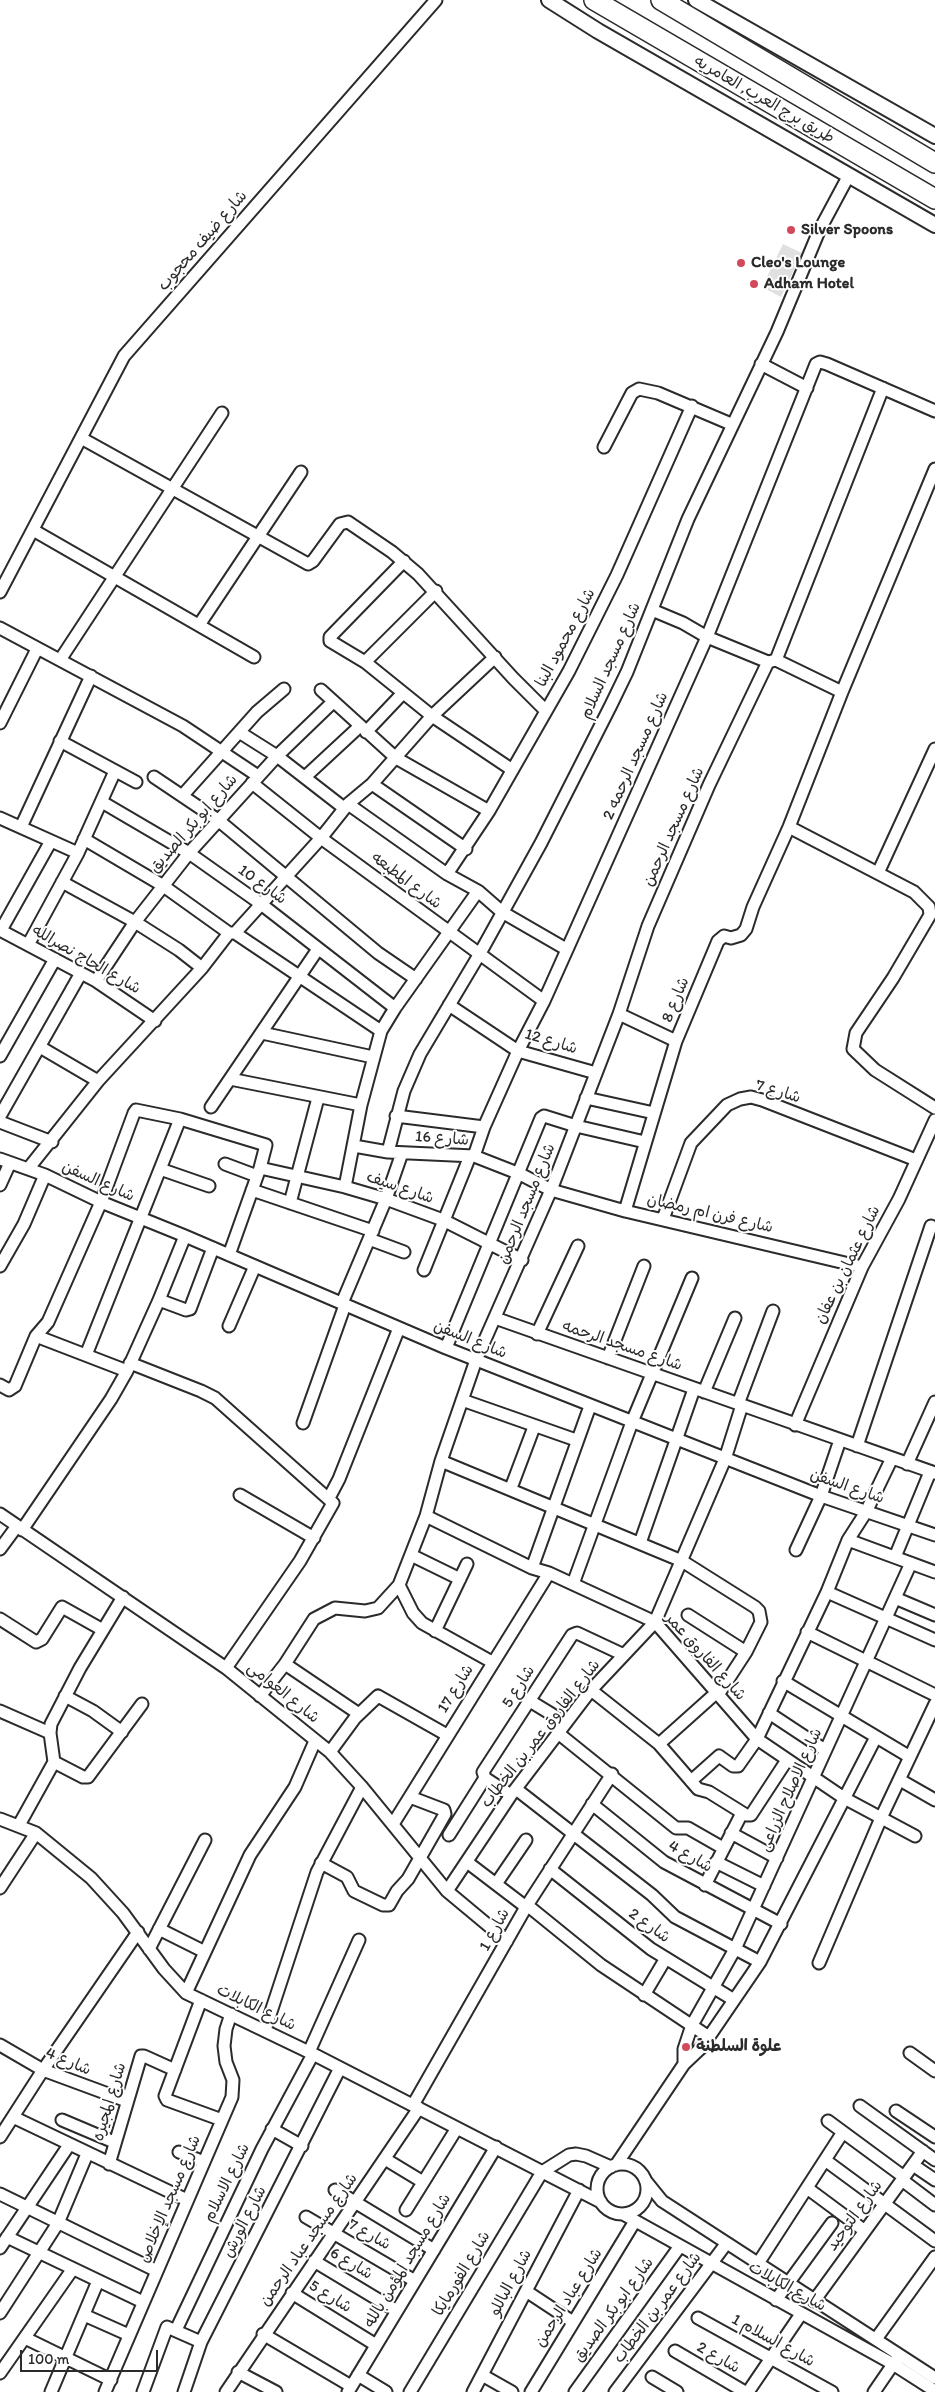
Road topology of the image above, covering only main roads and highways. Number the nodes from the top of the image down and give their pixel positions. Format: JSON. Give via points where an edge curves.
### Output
{"nodes":[{"id":1,"x":594,"y":0,"type":"edge"},
{"id":2,"x":661,"y":0,"type":"edge"},
{"id":3,"x":935,"y":163,"type":"edge"},
{"id":4,"x":935,"y":199,"type":"edge"}],
"edges":[{"from":1,"to":4,"type":"highway","name":"طريق برج العرب, العامريه"},
{"from":2,"to":3,"type":"highway","name":"طريق برج العرب, العامريه"}]}
